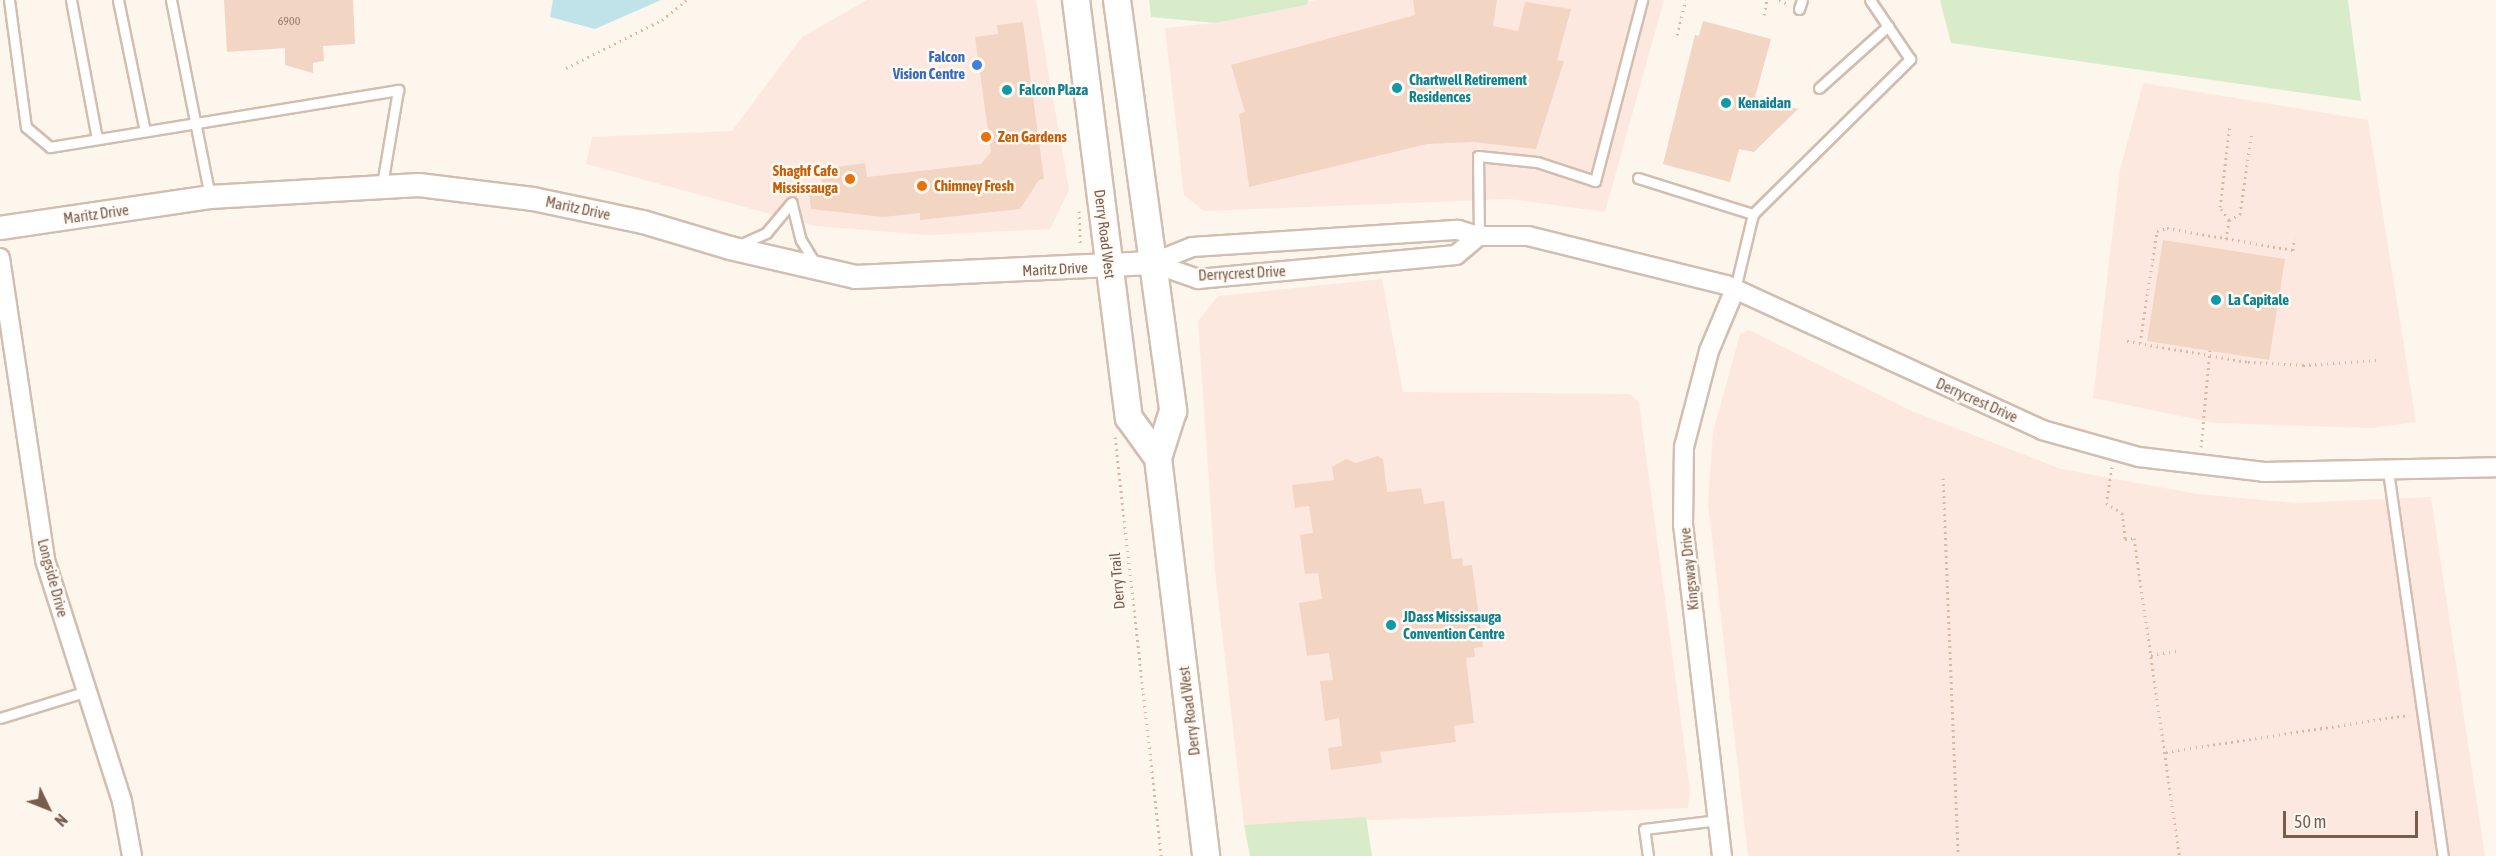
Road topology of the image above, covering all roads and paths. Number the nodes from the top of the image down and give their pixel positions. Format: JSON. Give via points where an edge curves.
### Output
{"nodes":[{"id":1,"x":9,"y":0,"type":"edge"},
{"id":2,"x":71,"y":0,"type":"edge"},
{"id":3,"x":118,"y":0,"type":"edge"},
{"id":4,"x":171,"y":0,"type":"edge"},
{"id":5,"x":687,"y":0,"type":"edge"},
{"id":6,"x":1076,"y":0,"type":"edge"},
{"id":7,"x":1117,"y":0,"type":"edge"},
{"id":8,"x":1642,"y":0,"type":"edge"},
{"id":9,"x":1686,"y":0,"type":"edge"},
{"id":10,"x":1767,"y":0,"type":"edge"},
{"id":11,"x":1870,"y":0,"type":"edge"},
{"id":12,"x":1764,"y":15,"type":"dead end"},
{"id":13,"x":1888,"y":26,"type":"junction"},
{"id":14,"x":1677,"y":35,"type":"dead end"},
{"id":15,"x":566,"y":68,"type":"dead end"},
{"id":16,"x":1819,"y":88,"type":"dead end"},
{"id":17,"x":196,"y":123,"type":"junction"},
{"id":18,"x":2230,"y":126,"type":"dead end"},
{"id":19,"x":145,"y":131,"type":"junction"},
{"id":20,"x":2252,"y":131,"type":"dead end"},
{"id":21,"x":97,"y":140,"type":"junction"},
{"id":22,"x":1638,"y":178,"type":"dead end"},
{"id":23,"x":382,"y":185,"type":"junction"},
{"id":24,"x":210,"y":197,"type":"junction"},
{"id":25,"x":1753,"y":214,"type":"junction"},
{"id":26,"x":2229,"y":220,"type":"junction"},
{"id":27,"x":0,"y":228,"type":"edge"},
{"id":28,"x":1479,"y":236,"type":"junction"},
{"id":29,"x":2294,"y":238,"type":"dead end"},
{"id":30,"x":2226,"y":239,"type":"junction"},
{"id":31,"x":730,"y":248,"type":"junction"},
{"id":32,"x":0,"y":258,"type":"edge"},
{"id":33,"x":1152,"y":263,"type":"junction"},
{"id":34,"x":1109,"y":266,"type":"junction"},
{"id":35,"x":822,"y":272,"type":"junction"},
{"id":36,"x":1735,"y":289,"type":"junction"},
{"id":37,"x":2127,"y":340,"type":"dead end"},
{"id":38,"x":2140,"y":344,"type":"junction"},
{"id":39,"x":2210,"y":350,"type":"dead end"},
{"id":40,"x":2210,"y":357,"type":"junction"},
{"id":41,"x":2378,"y":360,"type":"dead end"},
{"id":42,"x":1115,"y":432,"type":"dead end"},
{"id":43,"x":2117,"y":451,"type":"junction"},
{"id":44,"x":1158,"y":458,"type":"junction"},
{"id":45,"x":2200,"y":464,"type":"junction"},
{"id":46,"x":2496,"y":467,"type":"edge"},
{"id":47,"x":2388,"y":471,"type":"junction"},
{"id":48,"x":1943,"y":478,"type":"dead end"},
{"id":49,"x":2177,"y":651,"type":"dead end"},
{"id":50,"x":2151,"y":655,"type":"junction"},
{"id":51,"x":87,"y":691,"type":"junction"},
{"id":52,"x":2422,"y":713,"type":"junction"},
{"id":53,"x":0,"y":718,"type":"edge"},
{"id":54,"x":2165,"y":752,"type":"junction"},
{"id":55,"x":1718,"y":820,"type":"junction"},
{"id":56,"x":132,"y":856,"type":"edge"},
{"id":57,"x":1161,"y":856,"type":"edge"},
{"id":58,"x":1206,"y":856,"type":"edge"},
{"id":59,"x":1648,"y":856,"type":"edge"},
{"id":60,"x":1722,"y":856,"type":"edge"},
{"id":61,"x":1958,"y":856,"type":"edge"},
{"id":62,"x":2179,"y":856,"type":"edge"},
{"id":63,"x":2443,"y":856,"type":"edge"}],
"edges":[{"from":1,"to":21,"type":"lane","via":[[26,127],[50,147]]},
{"from":2,"to":21,"type":"lane"},
{"from":3,"to":19,"type":"lane"},
{"from":4,"to":17,"type":"lane"},
{"from":5,"to":15,"type":"path","via":[[662,20]]},
{"from":6,"to":34,"type":"main road","name":"Derry Road West"},
{"from":7,"to":33,"type":"main road","name":"Derry Road West"},
{"from":8,"to":28,"type":"lane","via":[[1595,182],[1537,162],[1478,156]]},
{"from":9,"to":14,"type":"path"},
{"from":10,"to":12,"type":"path"},
{"from":11,"to":13,"type":"lane"},
{"from":13,"to":16,"type":"lane"},
{"from":13,"to":25,"type":"lane","via":[[1910,59]]},
{"from":17,"to":19,"type":"lane"},
{"from":17,"to":23,"type":"lane","via":[[398,90]]},
{"from":17,"to":24,"type":"lane"},
{"from":18,"to":26,"type":"path","via":[[2220,207]]},
{"from":19,"to":21,"type":"lane"},
{"from":20,"to":26,"type":"path","via":[[2240,214]]},
{"from":22,"to":25,"type":"lane"},
{"from":23,"to":24,"type":"street","name":"Maritz Drive"},
{"from":23,"to":31,"type":"street","name":"Maritz Drive","via":[[420,185],[533,199],[643,222]]},
{"from":24,"to":27,"type":"street","name":"Maritz Drive"},
{"from":25,"to":36,"type":"lane"},
{"from":26,"to":30,"type":"path"},
{"from":28,"to":33,"type":"street","name":"Derrycrest Drive","via":[[1458,230],[1342,241],[1192,247]]},
{"from":28,"to":33,"type":"street","name":"Derrycrest Drive","via":[[1456,255],[1198,279]]},
{"from":28,"to":36,"type":"street","name":"Derrycrest Drive","via":[[1528,236],[1629,258]]},
{"from":29,"to":30,"type":"path","via":[[2293,250]]},
{"from":30,"to":38,"type":"path","via":[[2167,228],[2154,233]]},
{"from":31,"to":35,"type":"street","name":"Maritz Drive"},
{"from":31,"to":35,"type":"lane","via":[[766,233],[792,202],[801,240]]},
{"from":32,"to":51,"type":"street","name":"Longside Drive","via":[[45,560]]},
{"from":33,"to":34,"type":"street","name":"Maritz Drive"},
{"from":33,"to":44,"type":"main road","name":"Derry Road West","via":[[1173,411]]},
{"from":34,"to":35,"type":"street","name":"Maritz Drive","via":[[897,277]]},
{"from":34,"to":44,"type":"main road","name":"Derry Road West","via":[[1129,418]]},
{"from":36,"to":43,"type":"street","name":"Derrycrest Drive","via":[[2042,430]]},
{"from":36,"to":55,"type":"street","name":"Kingsway Drive","via":[[1709,351],[1684,447],[1683,525]]},
{"from":37,"to":38,"type":"path"},
{"from":38,"to":40,"type":"path"},
{"from":39,"to":40,"type":"path"},
{"from":40,"to":41,"type":"path","via":[[2303,365]]},
{"from":40,"to":45,"type":"path"},
{"from":42,"to":57,"type":"path","name":"Derry Trail"},
{"from":43,"to":45,"type":"street","name":"Derrycrest Drive"},
{"from":43,"to":50,"type":"path","via":[[2106,503],[2122,513],[2125,539],[2134,538]]},
{"from":44,"to":58,"type":"main road","name":"Derry Road West"},
{"from":45,"to":47,"type":"street","name":"Derrycrest Drive","via":[[2264,472]]},
{"from":46,"to":47,"type":"street","name":"Derrycrest Drive"},
{"from":47,"to":52,"type":"lane"},
{"from":48,"to":61,"type":"path"},
{"from":49,"to":50,"type":"path"},
{"from":50,"to":54,"type":"path"},
{"from":51,"to":53,"type":"lane"},
{"from":51,"to":56,"type":"street","name":"Longside Drive","via":[[122,801]]},
{"from":52,"to":54,"type":"path"},
{"from":52,"to":63,"type":"lane"},
{"from":54,"to":62,"type":"path"},
{"from":55,"to":59,"type":"lane","via":[[1644,830]]},
{"from":55,"to":60,"type":"street","name":"Kingsway Drive"}]}
